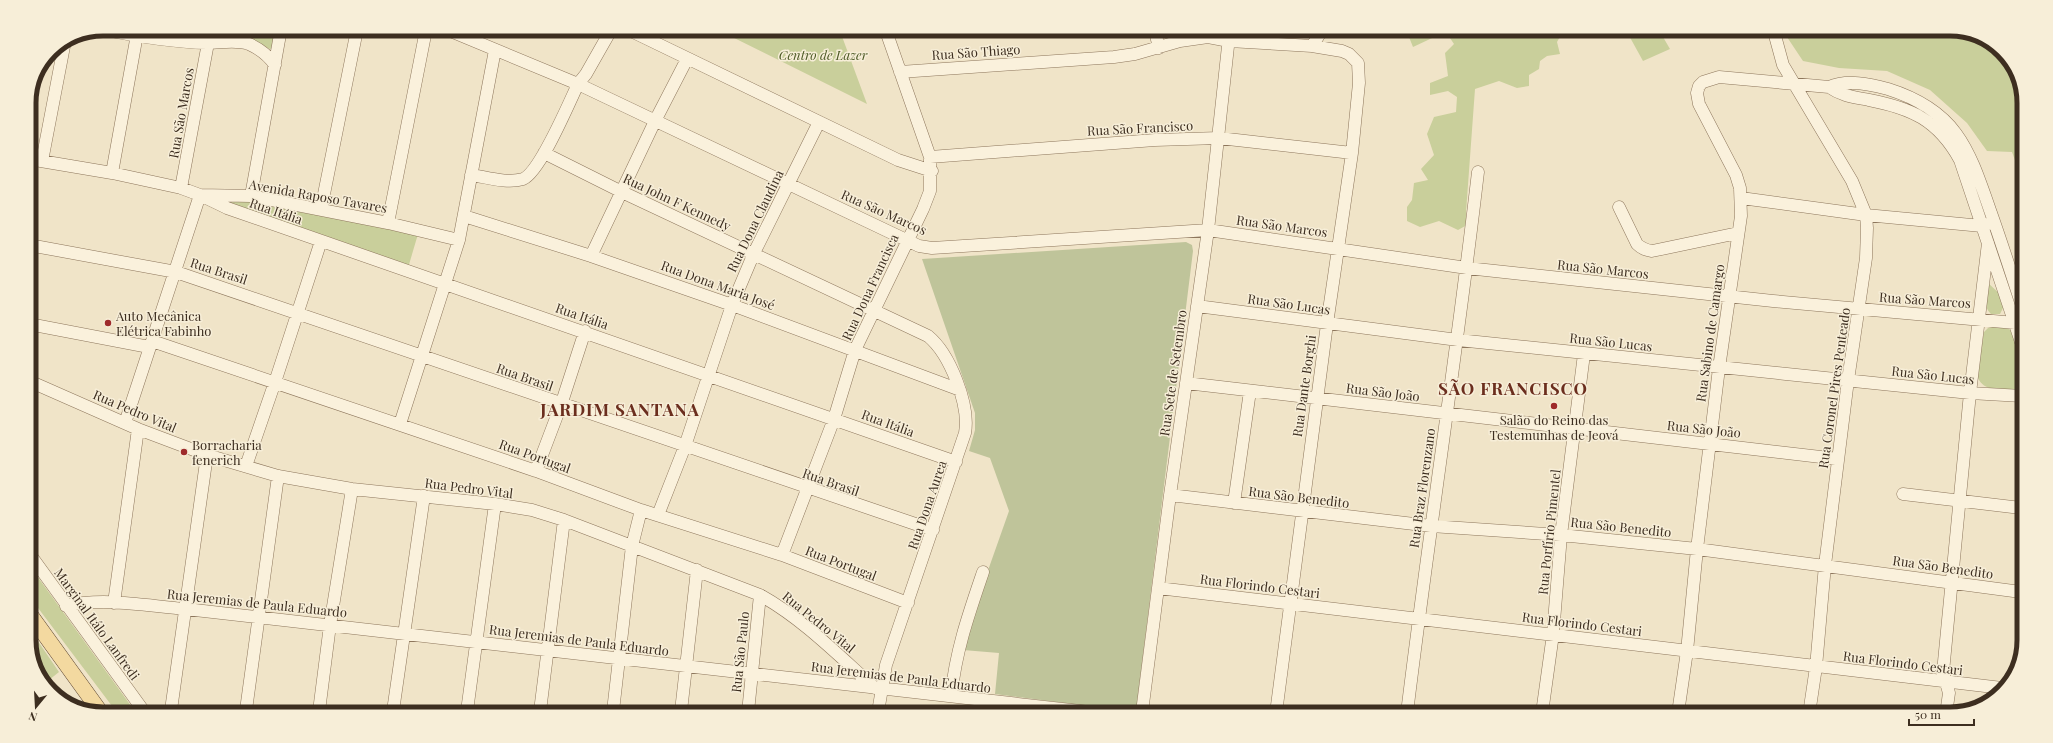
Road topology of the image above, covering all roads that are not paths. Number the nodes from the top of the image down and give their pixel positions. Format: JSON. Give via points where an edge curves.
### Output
{"nodes":[{"id":1,"x":137,"y":36,"type":"edge"},
{"id":2,"x":159,"y":36,"type":"edge"},
{"id":3,"x":215,"y":36,"type":"edge"},
{"id":4,"x":280,"y":36,"type":"edge"},
{"id":5,"x":356,"y":36,"type":"edge"},
{"id":6,"x":425,"y":36,"type":"edge"},
{"id":7,"x":462,"y":36,"type":"edge"},
{"id":8,"x":608,"y":36,"type":"edge"},
{"id":9,"x":641,"y":36,"type":"edge"},
{"id":10,"x":888,"y":36,"type":"edge"},
{"id":11,"x":1156,"y":36,"type":"edge"},
{"id":12,"x":1219,"y":36,"type":"edge"},
{"id":13,"x":1230,"y":36,"type":"edge"},
{"id":14,"x":1237,"y":36,"type":"edge"},
{"id":15,"x":1318,"y":36,"type":"edge"},
{"id":16,"x":1774,"y":36,"type":"edge"},
{"id":17,"x":208,"y":43,"type":"junction"},
{"id":18,"x":1312,"y":46,"type":"junction"},
{"id":19,"x":1159,"y":48,"type":"junction"},
{"id":20,"x":63,"y":49,"type":"edge"},
{"id":21,"x":495,"y":50,"type":"junction"},
{"id":22,"x":687,"y":59,"type":"junction"},
{"id":23,"x":1358,"y":63,"type":"joint"},
{"id":24,"x":275,"y":65,"type":"junction"},
{"id":25,"x":900,"y":72,"type":"junction"},
{"id":26,"x":578,"y":84,"type":"junction"},
{"id":27,"x":1795,"y":84,"type":"junction"},
{"id":28,"x":1829,"y":86,"type":"junction"},
{"id":29,"x":655,"y":121,"type":"junction"},
{"id":30,"x":819,"y":122,"type":"junction"},
{"id":31,"x":1219,"y":138,"type":"junction"},
{"id":32,"x":544,"y":153,"type":"junction"},
{"id":33,"x":1352,"y":153,"type":"junction"},
{"id":34,"x":930,"y":156,"type":"junction"},
{"id":35,"x":36,"y":161,"type":"edge"},
{"id":36,"x":42,"y":162,"type":"junction"},
{"id":37,"x":932,"y":171,"type":"junction"},
{"id":38,"x":1478,"y":172,"type":"dead end"},
{"id":39,"x":112,"y":173,"type":"junction"},
{"id":40,"x":471,"y":175,"type":"junction"},
{"id":41,"x":789,"y":183,"type":"junction"},
{"id":42,"x":181,"y":188,"type":"junction"},
{"id":43,"x":622,"y":192,"type":"junction"},
{"id":44,"x":200,"y":195,"type":"junction"},
{"id":45,"x":250,"y":196,"type":"junction"},
{"id":46,"x":1741,"y":198,"type":"junction"},
{"id":47,"x":1619,"y":207,"type":"dead end"},
{"id":48,"x":321,"y":209,"type":"junction"},
{"id":49,"x":1866,"y":215,"type":"junction"},
{"id":50,"x":464,"y":216,"type":"junction"},
{"id":51,"x":388,"y":223,"type":"junction"},
{"id":52,"x":1994,"y":223,"type":"junction"},
{"id":53,"x":1982,"y":226,"type":"junction"},
{"id":54,"x":1208,"y":230,"type":"junction"},
{"id":55,"x":1738,"y":233,"type":"junction"},
{"id":56,"x":459,"y":240,"type":"junction"},
{"id":57,"x":908,"y":240,"type":"junction"},
{"id":58,"x":321,"y":241,"type":"junction"},
{"id":59,"x":1988,"y":243,"type":"junction"},
{"id":60,"x":36,"y":246,"type":"edge"},
{"id":61,"x":1338,"y":248,"type":"junction"},
{"id":62,"x":754,"y":253,"type":"junction"},
{"id":63,"x":591,"y":256,"type":"junction"},
{"id":64,"x":1467,"y":268,"type":"junction"},
{"id":65,"x":176,"y":272,"type":"junction"},
{"id":66,"x":446,"y":284,"type":"junction"},
{"id":67,"x":2017,"y":291,"type":"edge"},
{"id":68,"x":1729,"y":296,"type":"junction"},
{"id":69,"x":732,"y":305,"type":"junction"},
{"id":70,"x":1197,"y":306,"type":"junction"},
{"id":71,"x":1859,"y":309,"type":"junction"},
{"id":72,"x":873,"y":311,"type":"junction"},
{"id":73,"x":298,"y":312,"type":"junction"},
{"id":74,"x":1978,"y":318,"type":"junction"},
{"id":75,"x":2014,"y":323,"type":"junction"},
{"id":76,"x":1327,"y":324,"type":"junction"},
{"id":77,"x":36,"y":325,"type":"edge"},
{"id":78,"x":585,"y":331,"type":"junction"},
{"id":79,"x":2017,"y":331,"type":"edge"},
{"id":80,"x":928,"y":336,"type":"joint"},
{"id":81,"x":1458,"y":340,"type":"junction"},
{"id":82,"x":150,"y":344,"type":"junction"},
{"id":83,"x":855,"y":350,"type":"junction"},
{"id":84,"x":1584,"y":354,"type":"junction"},
{"id":85,"x":421,"y":356,"type":"junction"},
{"id":86,"x":1719,"y":368,"type":"junction"},
{"id":87,"x":709,"y":375,"type":"junction"},
{"id":88,"x":1848,"y":380,"type":"junction"},
{"id":89,"x":275,"y":382,"type":"junction"},
{"id":90,"x":36,"y":383,"type":"edge"},
{"id":91,"x":1186,"y":383,"type":"junction"},
{"id":92,"x":960,"y":390,"type":"junction"},
{"id":93,"x":1250,"y":391,"type":"junction"},
{"id":94,"x":1970,"y":393,"type":"junction"},
{"id":95,"x":2017,"y":396,"type":"edge"},
{"id":96,"x":1317,"y":398,"type":"junction"},
{"id":97,"x":561,"y":405,"type":"junction"},
{"id":98,"x":1447,"y":414,"type":"junction"},
{"id":99,"x":834,"y":419,"type":"junction"},
{"id":100,"x":125,"y":423,"type":"junction"},
{"id":101,"x":400,"y":424,"type":"junction"},
{"id":102,"x":138,"y":429,"type":"junction"},
{"id":103,"x":1574,"y":429,"type":"junction"},
{"id":104,"x":1710,"y":444,"type":"junction"},
{"id":105,"x":685,"y":446,"type":"junction"},
{"id":106,"x":206,"y":455,"type":"junction"},
{"id":107,"x":1838,"y":459,"type":"junction"},
{"id":108,"x":956,"y":462,"type":"junction"},
{"id":109,"x":246,"y":466,"type":"junction"},
{"id":110,"x":536,"y":471,"type":"junction"},
{"id":111,"x":278,"y":476,"type":"junction"},
{"id":112,"x":352,"y":489,"type":"junction"},
{"id":113,"x":808,"y":489,"type":"junction"},
{"id":114,"x":1903,"y":494,"type":"dead end"},
{"id":115,"x":1170,"y":495,"type":"junction"},
{"id":116,"x":424,"y":496,"type":"junction"},
{"id":117,"x":1960,"y":502,"type":"junction"},
{"id":118,"x":1234,"y":503,"type":"junction"},
{"id":119,"x":495,"y":504,"type":"junction"},
{"id":120,"x":2017,"y":508,"type":"edge"},
{"id":121,"x":641,"y":510,"type":"junction"},
{"id":122,"x":1302,"y":512,"type":"junction"},
{"id":123,"x":658,"y":515,"type":"junction"},
{"id":124,"x":564,"y":520,"type":"junction"},
{"id":125,"x":1431,"y":526,"type":"junction"},
{"id":126,"x":933,"y":530,"type":"junction"},
{"id":127,"x":1561,"y":535,"type":"junction"},
{"id":128,"x":632,"y":546,"type":"junction"},
{"id":129,"x":1697,"y":550,"type":"junction"},
{"id":130,"x":782,"y":555,"type":"junction"},
{"id":131,"x":36,"y":563,"type":"edge"},
{"id":132,"x":1825,"y":565,"type":"junction"},
{"id":133,"x":697,"y":570,"type":"junction"},
{"id":134,"x":983,"y":572,"type":"dead end"},
{"id":135,"x":1953,"y":583,"type":"junction"},
{"id":136,"x":1158,"y":588,"type":"junction"},
{"id":137,"x":2017,"y":591,"type":"edge"},
{"id":138,"x":760,"y":595,"type":"junction"},
{"id":139,"x":114,"y":603,"type":"junction"},
{"id":140,"x":908,"y":603,"type":"junction"},
{"id":141,"x":1291,"y":604,"type":"junction"},
{"id":142,"x":66,"y":606,"type":"junction"},
{"id":143,"x":186,"y":609,"type":"junction"},
{"id":144,"x":258,"y":617,"type":"junction"},
{"id":145,"x":1419,"y":618,"type":"junction"},
{"id":146,"x":36,"y":623,"type":"edge"},
{"id":147,"x":330,"y":625,"type":"junction"},
{"id":148,"x":404,"y":634,"type":"junction"},
{"id":149,"x":1553,"y":634,"type":"junction"},
{"id":150,"x":477,"y":642,"type":"junction"},
{"id":151,"x":548,"y":650,"type":"junction"},
{"id":152,"x":1687,"y":651,"type":"junction"},
{"id":153,"x":618,"y":658,"type":"junction"},
{"id":154,"x":687,"y":666,"type":"junction"},
{"id":155,"x":1816,"y":667,"type":"junction"},
{"id":156,"x":751,"y":674,"type":"junction"},
{"id":157,"x":1947,"y":682,"type":"junction"},
{"id":158,"x":1997,"y":687,"type":"edge"},
{"id":159,"x":878,"y":688,"type":"junction"},
{"id":160,"x":951,"y":696,"type":"junction"},
{"id":161,"x":96,"y":706,"type":"edge"},
{"id":162,"x":141,"y":707,"type":"edge"},
{"id":163,"x":171,"y":707,"type":"edge"},
{"id":164,"x":246,"y":707,"type":"edge"},
{"id":165,"x":320,"y":707,"type":"edge"},
{"id":166,"x":394,"y":707,"type":"edge"},
{"id":167,"x":468,"y":707,"type":"edge"},
{"id":168,"x":541,"y":707,"type":"edge"},
{"id":169,"x":613,"y":707,"type":"edge"},
{"id":170,"x":682,"y":707,"type":"edge"},
{"id":171,"x":748,"y":707,"type":"edge"},
{"id":172,"x":878,"y":707,"type":"edge"},
{"id":173,"x":1009,"y":707,"type":"edge"},
{"id":174,"x":1143,"y":707,"type":"edge"},
{"id":175,"x":1277,"y":707,"type":"edge"},
{"id":176,"x":1408,"y":707,"type":"edge"},
{"id":177,"x":1543,"y":707,"type":"edge"},
{"id":178,"x":1679,"y":707,"type":"edge"},
{"id":179,"x":1810,"y":707,"type":"edge"},
{"id":180,"x":1947,"y":707,"type":"edge"}],
"edges":[{"from":1,"to":39,"type":"street"},
{"from":2,"to":17,"type":"street"},
{"from":3,"to":17,"type":"street"},
{"from":4,"to":24,"type":"street"},
{"from":5,"to":48,"type":"street"},
{"from":6,"to":51,"type":"street"},
{"from":7,"to":21,"type":"street","name":"Rua São Marcos"},
{"from":8,"to":26,"type":"street"},
{"from":9,"to":22,"type":"street"},
{"from":10,"to":25,"type":"street","name":"Rua Dona Francisca"},
{"from":11,"to":19,"type":"street"},
{"from":12,"to":19,"type":"street","name":"Rua São Thiago","via":[[1180,41]]},
{"from":13,"to":31,"type":"street","name":"Rua Sete de Setembro"},
{"from":14,"to":18,"type":"street","name":"Rua São Thiago"},
{"from":15,"to":18,"type":"street"},
{"from":16,"to":27,"type":"street","name":"Rua Coronel Pires Penteado","via":[[1783,65]]},
{"from":17,"to":24,"type":"street","via":[[223,41],[248,44],[268,56]]},
{"from":17,"to":42,"type":"street","name":"Rua São Marcos"},
{"from":18,"to":23,"type":"street","name":"Rua São Thiago","via":[[1342,51]]},
{"from":19,"to":25,"type":"street","name":"Rua São Thiago","via":[[1114,57]]},
{"from":20,"to":36,"type":"street"},
{"from":21,"to":26,"type":"street","name":"Rua São Marcos"},
{"from":21,"to":40,"type":"street"},
{"from":22,"to":29,"type":"street"},
{"from":22,"to":30,"type":"street"},
{"from":23,"to":33,"type":"street","name":"Rua Dante Borghi","via":[[1359,83]]},
{"from":24,"to":45,"type":"street"},
{"from":25,"to":34,"type":"street","name":"Rua Dona Francisca"},
{"from":26,"to":29,"type":"street","name":"Rua São Marcos"},
{"from":26,"to":32,"type":"street"},
{"from":27,"to":28,"type":"street"},
{"from":27,"to":46,"type":"street","name":"Rua Sabino de Camargo","via":[[1729,77],[1709,80],[1699,86],[1696,93],[1699,104],[1736,175]]},
{"from":27,"to":49,"type":"street","name":"Rua Coronel Pires Penteado","via":[[1852,181]]},
{"from":28,"to":52,"type":"street","via":[[1839,83],[1885,88],[1918,100],[1933,110],[1949,124],[1967,148]]},
{"from":28,"to":53,"type":"street","via":[[1839,94],[1904,108],[1938,130],[1952,145],[1960,160]]},
{"from":29,"to":41,"type":"street","name":"Rua São Marcos"},
{"from":29,"to":43,"type":"street"},
{"from":30,"to":37,"type":"street","via":[[898,160]]},
{"from":30,"to":41,"type":"street","name":"Rua Dona Claudina"},
{"from":31,"to":33,"type":"street","name":"Rua São Francisco"},
{"from":31,"to":34,"type":"street","name":"Rua São Francisco"},
{"from":31,"to":54,"type":"street","name":"Rua Sete de Setembro"},
{"from":32,"to":40,"type":"street","via":[[533,170],[524,178],[503,180]]},
{"from":32,"to":43,"type":"street","name":"Rua John F Kennedy"},
{"from":33,"to":61,"type":"street","name":"Rua Dante Borghi"},
{"from":34,"to":37,"type":"street","name":"Rua Dona Francisca"},
{"from":35,"to":36,"type":"street","name":"Avenida Raposo Tavares"},
{"from":36,"to":39,"type":"street","name":"Avenida Raposo Tavares"},
{"from":37,"to":57,"type":"street","name":"Rua Dona Francisca","via":[[930,191]]},
{"from":38,"to":64,"type":"street","name":"Rua Braz Florenzano"},
{"from":39,"to":42,"type":"street","name":"Avenida Raposo Tavares"},
{"from":40,"to":50,"type":"street"},
{"from":41,"to":57,"type":"street","name":"Rua São Marcos"},
{"from":41,"to":62,"type":"street","name":"Rua Dona Claudina"},
{"from":42,"to":44,"type":"street","name":"Avenida Raposo Tavares"},
{"from":43,"to":62,"type":"street","name":"Rua John F Kennedy"},
{"from":43,"to":63,"type":"street"},
{"from":44,"to":45,"type":"street","name":"Avenida Raposo Tavares"},
{"from":44,"to":58,"type":"street","name":"Rua Itália","via":[[227,208]]},
{"from":44,"to":65,"type":"street"},
{"from":45,"to":48,"type":"street","name":"Avenida Raposo Tavares"},
{"from":46,"to":49,"type":"street"},
{"from":46,"to":55,"type":"street","name":"Rua Sabino de Camargo"},
{"from":47,"to":55,"type":"street","via":[[1641,249],[1652,251]]},
{"from":48,"to":51,"type":"street","name":"Avenida Raposo Tavares"},
{"from":49,"to":53,"type":"street"},
{"from":49,"to":71,"type":"street","name":"Rua Coronel Pires Penteado","via":[[1867,242]]},
{"from":50,"to":56,"type":"street"},
{"from":50,"to":63,"type":"street","name":"Rua Dona Maria José"},
{"from":51,"to":56,"type":"street","name":"Avenida Raposo Tavares"},
{"from":52,"to":53,"type":"street"},
{"from":52,"to":67,"type":"street"},
{"from":53,"to":59,"type":"street"},
{"from":54,"to":57,"type":"street","name":"Rua São Marcos","via":[[945,248],[919,246]]},
{"from":54,"to":61,"type":"street","name":"Rua São Marcos"},
{"from":54,"to":70,"type":"street","name":"Rua Sete de Setembro"},
{"from":55,"to":68,"type":"street","name":"Rua Sabino de Camargo"},
{"from":56,"to":66,"type":"street"},
{"from":57,"to":72,"type":"street","name":"Rua Dona Francisca"},
{"from":58,"to":66,"type":"street","name":"Rua Itália"},
{"from":58,"to":73,"type":"street"},
{"from":59,"to":74,"type":"street"},
{"from":59,"to":75,"type":"street"},
{"from":60,"to":65,"type":"street","name":"Rua Brasil"},
{"from":61,"to":64,"type":"street","name":"Rua São Marcos"},
{"from":61,"to":76,"type":"street","name":"Rua Dante Borghi"},
{"from":62,"to":69,"type":"street","name":"Rua Dona Claudina"},
{"from":62,"to":72,"type":"street","name":"Rua John F Kennedy"},
{"from":63,"to":69,"type":"street","name":"Rua Dona Maria José"},
{"from":64,"to":68,"type":"street","name":"Rua São Marcos"},
{"from":64,"to":81,"type":"street","name":"Rua Braz Florenzano"},
{"from":65,"to":73,"type":"street","name":"Rua Brasil"},
{"from":65,"to":82,"type":"street"},
{"from":66,"to":78,"type":"street","name":"Rua Itália"},
{"from":66,"to":85,"type":"street"},
{"from":68,"to":71,"type":"street","name":"Rua São Marcos"},
{"from":68,"to":86,"type":"street","name":"Rua Sabino de Camargo"},
{"from":69,"to":83,"type":"street","name":"Rua Dona Maria José"},
{"from":69,"to":87,"type":"street","name":"Rua Dona Claudina"},
{"from":70,"to":76,"type":"street","name":"Rua São Lucas"},
{"from":70,"to":91,"type":"street","name":"Rua Sete de Setembro"},
{"from":71,"to":74,"type":"street","name":"Rua São Marcos"},
{"from":71,"to":88,"type":"street","name":"Rua Coronel Pires Penteado"},
{"from":72,"to":80,"type":"street","name":"Rua John F Kennedy"},
{"from":72,"to":83,"type":"street","name":"Rua Dona Francisca"},
{"from":73,"to":85,"type":"street","name":"Rua Brasil"},
{"from":73,"to":89,"type":"street"},
{"from":74,"to":75,"type":"street","name":"Rua São Marcos"},
{"from":74,"to":94,"type":"street"},
{"from":75,"to":79,"type":"street"},
{"from":76,"to":81,"type":"street","name":"Rua São Lucas"},
{"from":76,"to":96,"type":"street","name":"Rua Dante Borghi"},
{"from":77,"to":82,"type":"street","name":"Rua Portugal"},
{"from":78,"to":87,"type":"street","name":"Rua Itália"},
{"from":78,"to":97,"type":"street"},
{"from":80,"to":92,"type":"street","name":"Rua Dona Aurea","via":[[940,347]]},
{"from":81,"to":84,"type":"street","name":"Rua São Lucas"},
{"from":81,"to":98,"type":"street","name":"Rua Braz Florenzano"},
{"from":82,"to":89,"type":"street","name":"Rua Portugal"},
{"from":82,"to":100,"type":"street"},
{"from":83,"to":92,"type":"street","name":"Rua Dona Maria José"},
{"from":83,"to":99,"type":"street","name":"Rua Dona Francisca"},
{"from":84,"to":86,"type":"street","name":"Rua São Lucas"},
{"from":84,"to":103,"type":"street","name":"Rua Porfírio Pimentel"},
{"from":85,"to":97,"type":"street","name":"Rua Brasil"},
{"from":85,"to":101,"type":"street"},
{"from":86,"to":88,"type":"street","name":"Rua São Lucas"},
{"from":86,"to":104,"type":"street","name":"Rua Sabino de Camargo"},
{"from":87,"to":99,"type":"street","name":"Rua Itália"},
{"from":87,"to":105,"type":"street","name":"Rua Dona Claudina"},
{"from":88,"to":94,"type":"street","name":"Rua São Lucas"},
{"from":88,"to":107,"type":"street","name":"Rua Coronel Pires Penteado"},
{"from":89,"to":101,"type":"street","name":"Rua Portugal"},
{"from":89,"to":109,"type":"street"},
{"from":90,"to":100,"type":"street","name":"Rua Pedro Vital"},
{"from":91,"to":93,"type":"street","name":"Rua São João"},
{"from":91,"to":115,"type":"street","name":"Rua Sete de Setembro"},
{"from":92,"to":108,"type":"street","name":"Rua Dona Aurea","via":[[967,422]]},
{"from":93,"to":96,"type":"street","name":"Rua São João"},
{"from":93,"to":118,"type":"street"},
{"from":94,"to":95,"type":"street","name":"Rua São Lucas"},
{"from":94,"to":117,"type":"street"},
{"from":96,"to":98,"type":"street","name":"Rua São João"},
{"from":96,"to":122,"type":"street","name":"Rua Dante Borghi"},
{"from":97,"to":105,"type":"street","name":"Rua Brasil"},
{"from":97,"to":110,"type":"street"},
{"from":98,"to":103,"type":"street","name":"Rua São João"},
{"from":98,"to":125,"type":"street","name":"Rua Braz Florenzano"},
{"from":99,"to":108,"type":"street","name":"Rua Itália"},
{"from":99,"to":113,"type":"street","name":"Rua Dona Francisca"},
{"from":100,"to":102,"type":"street","name":"Rua Pedro Vital"},
{"from":101,"to":110,"type":"street","name":"Rua Portugal"},
{"from":102,"to":106,"type":"street","name":"Rua Pedro Vital"},
{"from":102,"to":139,"type":"street"},
{"from":103,"to":104,"type":"street","name":"Rua São João"},
{"from":103,"to":127,"type":"street","name":"Rua Porfírio Pimentel"},
{"from":104,"to":107,"type":"street","name":"Rua São João"},
{"from":104,"to":129,"type":"street","name":"Rua Sabino de Camargo"},
{"from":105,"to":113,"type":"street","name":"Rua Brasil"},
{"from":105,"to":123,"type":"street","name":"Rua Dona Claudina"},
{"from":106,"to":109,"type":"street","name":"Rua Pedro Vital"},
{"from":106,"to":143,"type":"street"},
{"from":107,"to":132,"type":"street","name":"Rua Coronel Pires Penteado"},
{"from":108,"to":126,"type":"street","name":"Rua Dona Aurea"},
{"from":109,"to":111,"type":"street","name":"Rua Pedro Vital"},
{"from":110,"to":121,"type":"street","name":"Rua Portugal"},
{"from":111,"to":112,"type":"street","name":"Rua Pedro Vital"},
{"from":111,"to":144,"type":"street"},
{"from":112,"to":116,"type":"street","name":"Rua Pedro Vital"},
{"from":112,"to":147,"type":"street"},
{"from":113,"to":126,"type":"street","name":"Rua Brasil"},
{"from":113,"to":130,"type":"street","name":"Rua Dona Francisca"},
{"from":114,"to":117,"type":"street"},
{"from":115,"to":118,"type":"street","name":"Rua São Benedito"},
{"from":115,"to":136,"type":"street","name":"Rua Sete de Setembro"},
{"from":116,"to":119,"type":"street","name":"Rua Pedro Vital"},
{"from":116,"to":148,"type":"street"},
{"from":117,"to":120,"type":"street"},
{"from":117,"to":135,"type":"street"},
{"from":118,"to":122,"type":"street","name":"Rua São Benedito"},
{"from":119,"to":124,"type":"street","name":"Rua Pedro Vital","via":[[532,510]]},
{"from":119,"to":150,"type":"street"},
{"from":121,"to":123,"type":"street","name":"Rua Portugal"},
{"from":121,"to":128,"type":"street"},
{"from":122,"to":125,"type":"street","name":"Rua São Benedito"},
{"from":122,"to":141,"type":"street","name":"Rua Dante Borghi"},
{"from":123,"to":130,"type":"street","name":"Rua Portugal"},
{"from":124,"to":128,"type":"street","name":"Rua Pedro Vital"},
{"from":124,"to":151,"type":"street"},
{"from":125,"to":127,"type":"street","name":"Rua São Benedito"},
{"from":125,"to":145,"type":"street","name":"Rua Braz Florenzano"},
{"from":126,"to":140,"type":"street","name":"Rua Dona Aurea"},
{"from":127,"to":129,"type":"street","name":"Rua São Benedito"},
{"from":127,"to":149,"type":"street","name":"Rua Porfírio Pimentel"},
{"from":128,"to":133,"type":"street","name":"Rua Pedro Vital"},
{"from":128,"to":153,"type":"street"},
{"from":129,"to":132,"type":"street","name":"Rua São Benedito"},
{"from":129,"to":152,"type":"street","name":"Rua Sabino de Camargo"},
{"from":130,"to":140,"type":"street","name":"Rua Portugal"},
{"from":131,"to":142,"type":"street","name":"Marginal Itálo Lanfredi"},
{"from":132,"to":135,"type":"street","name":"Rua São Benedito"},
{"from":132,"to":155,"type":"street","name":"Rua Coronel Pires Penteado"},
{"from":133,"to":138,"type":"street","name":"Rua Pedro Vital"},
{"from":133,"to":154,"type":"street"},
{"from":134,"to":160,"type":"street","via":[[960,639]]},
{"from":135,"to":137,"type":"street","name":"Rua São Benedito"},
{"from":135,"to":157,"type":"street","via":[[1943,672]]},
{"from":136,"to":141,"type":"street","name":"Rua Florindo Cestari"},
{"from":136,"to":174,"type":"street","name":"Rua Sete de Setembro"},
{"from":138,"to":156,"type":"street","name":"Rua São Paulo"},
{"from":138,"to":159,"type":"street","name":"Rua Pedro Vital","via":[[799,621]]},
{"from":139,"to":142,"type":"street","name":"Rua Jeremias de Paula Eduardo","via":[[80,602]]},
{"from":139,"to":143,"type":"street","name":"Rua Jeremias de Paula Eduardo"},
{"from":140,"to":159,"type":"street","name":"Rua Dona Aurea"},
{"from":141,"to":145,"type":"street","name":"Rua Florindo Cestari"},
{"from":141,"to":175,"type":"street","name":"Rua Dante Borghi"},
{"from":142,"to":162,"type":"street","name":"Marginal Itálo Lanfredi"},
{"from":143,"to":144,"type":"street","name":"Rua Jeremias de Paula Eduardo"},
{"from":143,"to":163,"type":"street"},
{"from":144,"to":147,"type":"street","name":"Rua Jeremias de Paula Eduardo"},
{"from":144,"to":164,"type":"street"},
{"from":145,"to":149,"type":"street","name":"Rua Florindo Cestari"},
{"from":145,"to":176,"type":"street","name":"Rua Braz Florenzano"},
{"from":146,"to":161,"type":"main road"},
{"from":147,"to":148,"type":"street","name":"Rua Jeremias de Paula Eduardo"},
{"from":147,"to":165,"type":"street"},
{"from":148,"to":150,"type":"street","name":"Rua Jeremias de Paula Eduardo"},
{"from":148,"to":166,"type":"street"},
{"from":149,"to":152,"type":"street","name":"Rua Florindo Cestari"},
{"from":149,"to":177,"type":"street","name":"Rua Porfírio Pimentel"},
{"from":150,"to":151,"type":"street","name":"Rua Jeremias de Paula Eduardo"},
{"from":150,"to":167,"type":"street"},
{"from":151,"to":153,"type":"street","name":"Rua Jeremias de Paula Eduardo"},
{"from":151,"to":168,"type":"street"},
{"from":152,"to":155,"type":"street","name":"Rua Florindo Cestari"},
{"from":152,"to":178,"type":"street","name":"Rua Sabino de Camargo"},
{"from":153,"to":154,"type":"street","name":"Rua Jeremias de Paula Eduardo"},
{"from":153,"to":169,"type":"street"},
{"from":154,"to":156,"type":"street","name":"Rua Jeremias de Paula Eduardo"},
{"from":154,"to":170,"type":"street"},
{"from":155,"to":157,"type":"street","name":"Rua Florindo Cestari"},
{"from":155,"to":179,"type":"street","name":"Rua Coronel Pires Penteado"},
{"from":156,"to":159,"type":"street","name":"Rua Jeremias de Paula Eduardo"},
{"from":156,"to":171,"type":"street","name":"Rua São Paulo"},
{"from":157,"to":158,"type":"street","name":"Rua Florindo Cestari"},
{"from":157,"to":180,"type":"street"},
{"from":159,"to":160,"type":"street","name":"Rua Jeremias de Paula Eduardo"},
{"from":159,"to":172,"type":"street","name":"Rua Dona Aurea"},
{"from":160,"to":173,"type":"street","name":"Rua Jeremias de Paula Eduardo"}]}
